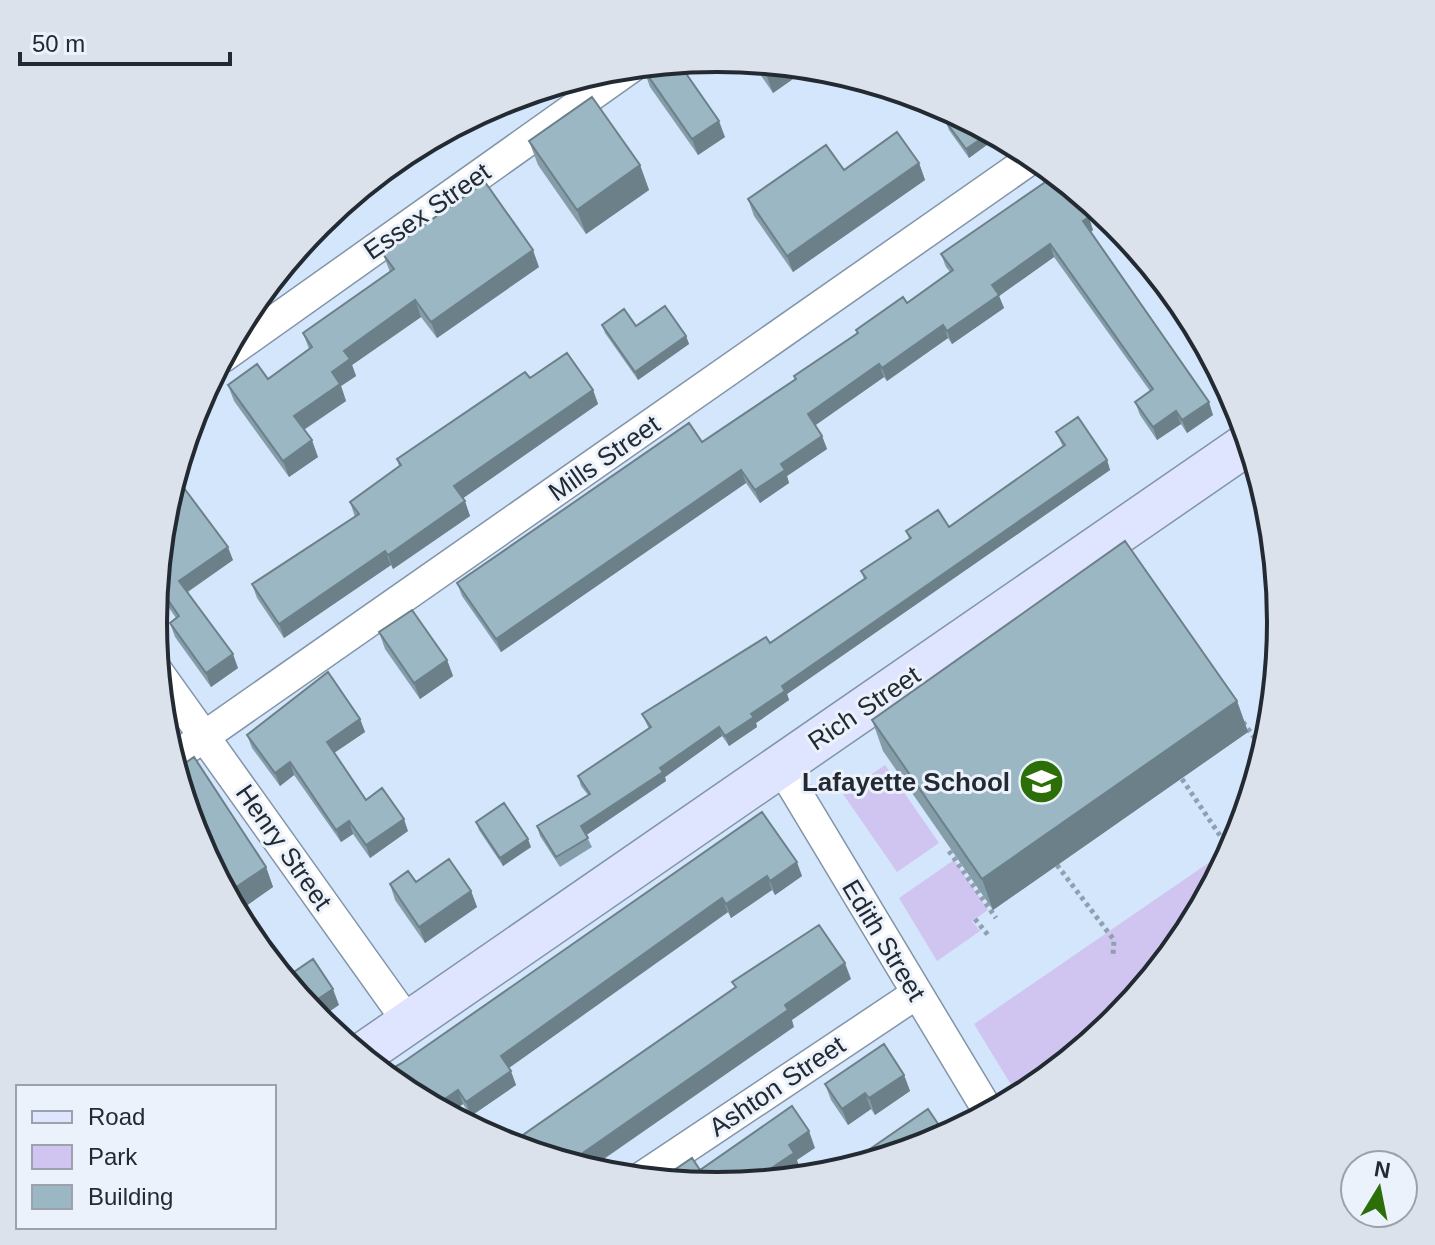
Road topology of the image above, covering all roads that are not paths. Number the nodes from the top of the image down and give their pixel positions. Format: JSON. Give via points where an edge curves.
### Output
{"nodes":[{"id":1,"x":609,"y":83,"type":"edge"},
{"id":2,"x":1023,"y":165,"type":"edge"},
{"id":3,"x":244,"y":342,"type":"edge"},
{"id":4,"x":1240,"y":449,"type":"edge"},
{"id":5,"x":172,"y":691,"type":"edge"},
{"id":6,"x":205,"y":736,"type":"junction"},
{"id":7,"x":183,"y":751,"type":"edge"},
{"id":8,"x":780,"y":765,"type":"junction"},
{"id":9,"x":916,"y":994,"type":"junction"},
{"id":10,"x":408,"y":1022,"type":"junction"},
{"id":11,"x":370,"y":1049,"type":"edge"},
{"id":12,"x":984,"y":1104,"type":"edge"},
{"id":13,"x":654,"y":1169,"type":"edge"}],
"edges":[{"from":1,"to":3,"type":"street","name":"Essex Street"},
{"from":2,"to":6,"type":"street","name":"Mills Street"},
{"from":4,"to":8,"type":"street","name":"Rich Street"},
{"from":5,"to":6,"type":"street","name":"Henry Street"},
{"from":6,"to":7,"type":"street","name":"Mills Street"},
{"from":6,"to":10,"type":"street","name":"Henry Street"},
{"from":8,"to":9,"type":"street","name":"Edith Street"},
{"from":8,"to":10,"type":"street","name":"Rich Street"},
{"from":9,"to":12,"type":"street","name":"Edith Street"},
{"from":9,"to":13,"type":"street","name":"Ashton Street"},
{"from":10,"to":11,"type":"street","name":"Rich Street"}]}
